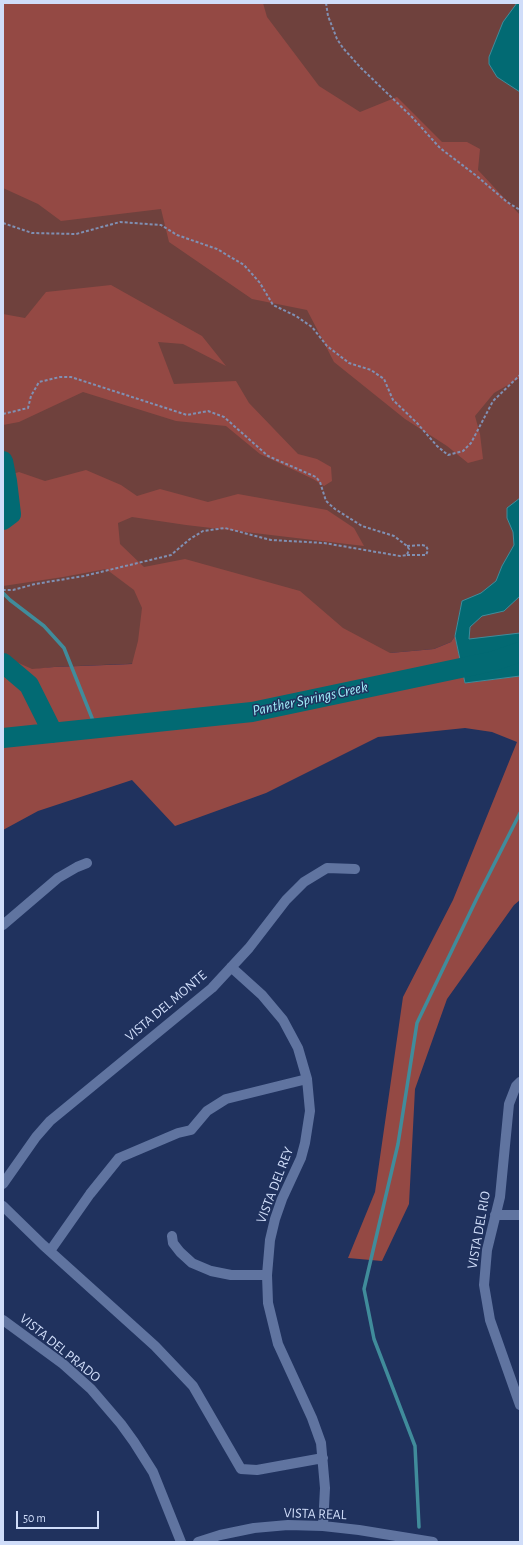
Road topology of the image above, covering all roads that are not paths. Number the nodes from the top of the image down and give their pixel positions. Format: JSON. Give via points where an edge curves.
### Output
{"nodes":[{"id":1,"x":87,"y":863,"type":"dead end"},
{"id":2,"x":355,"y":869,"type":"dead end"},
{"id":3,"x":3,"y":925,"type":"edge"},
{"id":4,"x":231,"y":967,"type":"junction"},
{"id":5,"x":307,"y":1079,"type":"junction"},
{"id":6,"x":520,"y":1082,"type":"edge"},
{"id":7,"x":3,"y":1184,"type":"edge"},
{"id":8,"x":3,"y":1206,"type":"edge"},
{"id":9,"x":495,"y":1215,"type":"junction"},
{"id":10,"x":520,"y":1215,"type":"edge"},
{"id":11,"x":172,"y":1236,"type":"dead end"},
{"id":12,"x":50,"y":1251,"type":"junction"},
{"id":13,"x":267,"y":1275,"type":"junction"},
{"id":14,"x":3,"y":1320,"type":"edge"},
{"id":15,"x":520,"y":1405,"type":"edge"},
{"id":16,"x":323,"y":1458,"type":"junction"},
{"id":17,"x":323,"y":1526,"type":"junction"},
{"id":18,"x":181,"y":1542,"type":"edge"},
{"id":19,"x":198,"y":1542,"type":"edge"},
{"id":20,"x":433,"y":1542,"type":"edge"}],
"edges":[{"from":1,"to":3,"type":"street","via":[[58,878]]},
{"from":2,"to":4,"type":"street","name":"VISTA DEL MONTE","via":[[327,868],[304,882]]},
{"from":4,"to":5,"type":"street","name":"VISTA DEL REY","via":[[283,1020],[298,1048]]},
{"from":4,"to":7,"type":"street","name":"VISTA DEL MONTE","via":[[212,988],[50,1121]]},
{"from":5,"to":12,"type":"street","via":[[226,1099],[207,1111],[192,1130],[178,1133],[119,1158]]},
{"from":5,"to":13,"type":"street","name":"VISTA DEL REY","via":[[310,1111],[305,1143],[275,1219]]},
{"from":6,"to":9,"type":"street","name":"VISTA DEL RIO","via":[[510,1104],[500,1197]]},
{"from":8,"to":12,"type":"street"},
{"from":9,"to":10,"type":"street"},
{"from":9,"to":15,"type":"street","name":"VISTA DEL RIO","via":[[485,1268],[486,1303]]},
{"from":11,"to":13,"type":"street","via":[[173,1243],[192,1263],[211,1271],[231,1275]]},
{"from":12,"to":16,"type":"street","via":[[155,1346],[193,1386],[242,1469],[257,1470]]},
{"from":13,"to":16,"type":"street","name":"VISTA DEL REY","via":[[268,1303],[278,1344],[312,1418],[321,1442]]},
{"from":14,"to":18,"type":"street","name":"VISTA DEL PRADO","via":[[63,1364],[91,1390],[121,1424],[153,1472]]},
{"from":16,"to":17,"type":"street","name":"VISTA DEL REY"},
{"from":17,"to":19,"type":"street","name":"VISTA REAL","via":[[288,1525],[254,1528]]},
{"from":17,"to":20,"type":"street","name":"VISTA REAL"}]}
